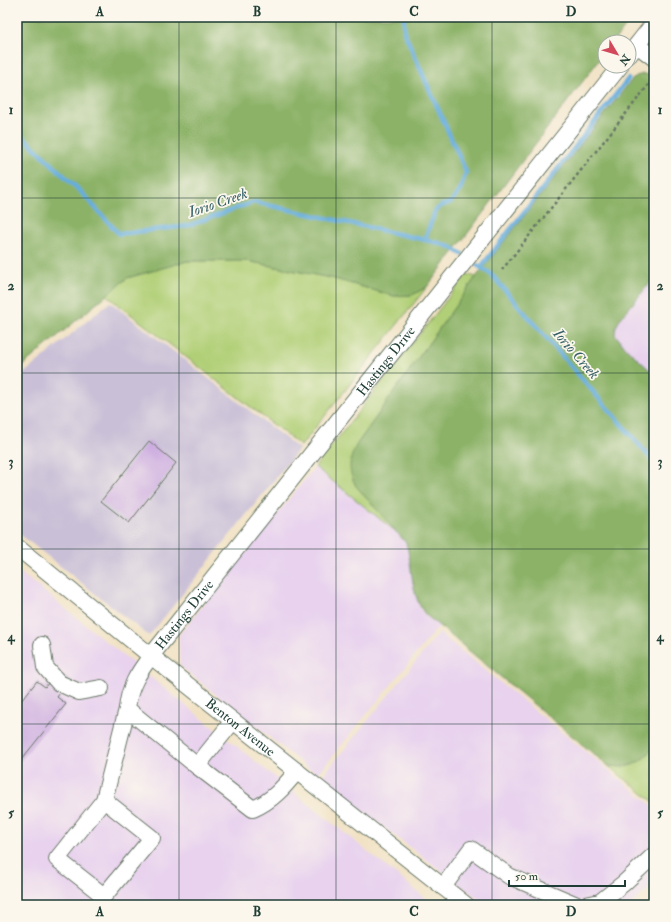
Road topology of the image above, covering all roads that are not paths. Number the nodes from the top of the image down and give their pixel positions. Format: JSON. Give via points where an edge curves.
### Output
{"nodes":[{"id":1,"x":654,"y":23,"type":"edge"},
{"id":2,"x":637,"y":45,"type":"edge"},
{"id":3,"x":637,"y":52,"type":"edge"},
{"id":4,"x":654,"y":58,"type":"edge"},
{"id":5,"x":614,"y":74,"type":"edge"},
{"id":6,"x":17,"y":547,"type":"edge"},
{"id":7,"x":42,"y":645,"type":"dead end"},
{"id":8,"x":151,"y":656,"type":"junction"},
{"id":9,"x":101,"y":688,"type":"dead end"},
{"id":10,"x":127,"y":709,"type":"junction"},
{"id":11,"x":233,"y":721,"type":"junction"},
{"id":12,"x":197,"y":766,"type":"junction"},
{"id":13,"x":297,"y":771,"type":"junction"},
{"id":14,"x":104,"y":800,"type":"junction"},
{"id":15,"x":654,"y":855,"type":"edge"},
{"id":16,"x":442,"y":886,"type":"junction"},
{"id":17,"x":466,"y":905,"type":"edge"},
{"id":18,"x":577,"y":905,"type":"edge"},
{"id":19,"x":586,"y":905,"type":"edge"}],
"edges":[{"from":1,"to":2,"type":"street"},
{"from":3,"to":4,"type":"street"},
{"from":5,"to":8,"type":"street","name":"Hastings Drive"},
{"from":6,"to":8,"type":"street","name":"Benton Avenue"},
{"from":7,"to":9,"type":"street","via":[[45,667],[59,683],[78,692]]},
{"from":8,"to":10,"type":"street","name":"Hastings Drive","via":[[135,678],[129,693]]},
{"from":8,"to":11,"type":"street","name":"Benton Avenue"},
{"from":10,"to":12,"type":"street"},
{"from":10,"to":14,"type":"street","name":"Hastings Drive"},
{"from":11,"to":12,"type":"street"},
{"from":11,"to":13,"type":"street","name":"Benton Avenue"},
{"from":12,"to":13,"type":"street","via":[[253,809],[274,797]]},
{"from":13,"to":16,"type":"street","name":"Benton Avenue"},
{"from":14,"to":14,"type":"street","via":[[152,838],[104,896],[57,859]]},
{"from":15,"to":19,"type":"street","via":[[600,902]]},
{"from":16,"to":17,"type":"street","name":"Benton Avenue"},
{"from":16,"to":18,"type":"street","via":[[471,849],[509,876]]}]}
